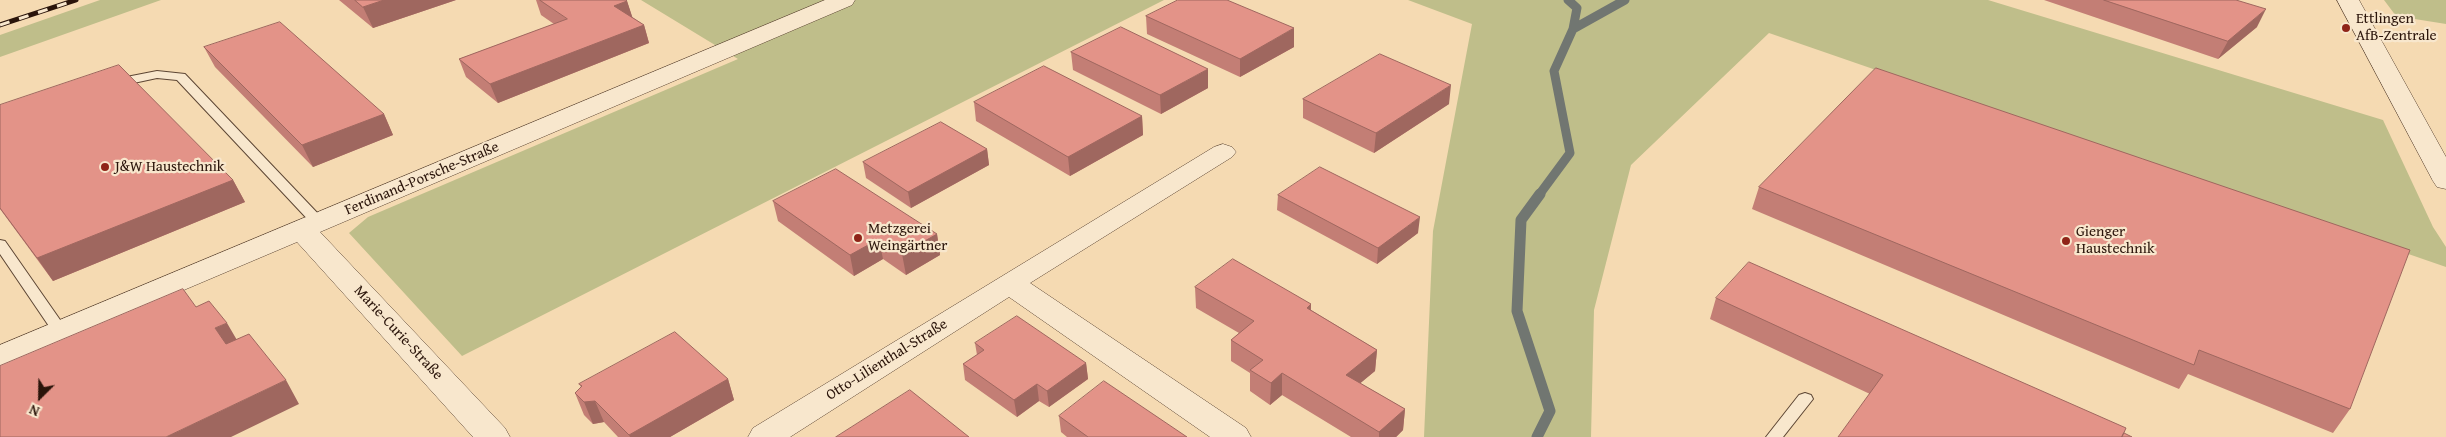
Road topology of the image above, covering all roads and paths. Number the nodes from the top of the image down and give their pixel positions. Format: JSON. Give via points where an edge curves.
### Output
{"nodes":[{"id":1,"x":844,"y":0,"type":"edge"},
{"id":2,"x":2348,"y":0,"type":"edge"},
{"id":3,"x":102,"y":86,"type":"edge"},
{"id":4,"x":1223,"y":152,"type":"dead end"},
{"id":5,"x":2446,"y":181,"type":"edge"},
{"id":6,"x":311,"y":227,"type":"junction"},
{"id":7,"x":0,"y":244,"type":"edge"},
{"id":8,"x":1009,"y":283,"type":"junction"},
{"id":9,"x":60,"y":331,"type":"junction"},
{"id":10,"x":0,"y":357,"type":"edge"},
{"id":11,"x":1804,"y":399,"type":"dead end"},
{"id":12,"x":493,"y":437,"type":"edge"},
{"id":13,"x":765,"y":437,"type":"edge"},
{"id":14,"x":1234,"y":437,"type":"edge"},
{"id":15,"x":1774,"y":437,"type":"edge"}],
"edges":[{"from":1,"to":6,"type":"street","name":"Ferdinand-Porsche-Straße"},
{"from":2,"to":5,"type":"street"},
{"from":3,"to":6,"type":"lane","via":[[157,73],[181,77]]},
{"from":4,"to":8,"type":"street","name":"Otto-Lilienthal-Straße"},
{"from":6,"to":9,"type":"street","name":"Ferdinand-Porsche-Straße"},
{"from":6,"to":12,"type":"street","name":"Marie-Curie-Straße"},
{"from":7,"to":9,"type":"lane"},
{"from":8,"to":13,"type":"street","name":"Otto-Lilienthal-Straße"},
{"from":8,"to":14,"type":"street"},
{"from":9,"to":10,"type":"street","name":"Ferdinand-Porsche-Straße"},
{"from":11,"to":15,"type":"lane"}]}
